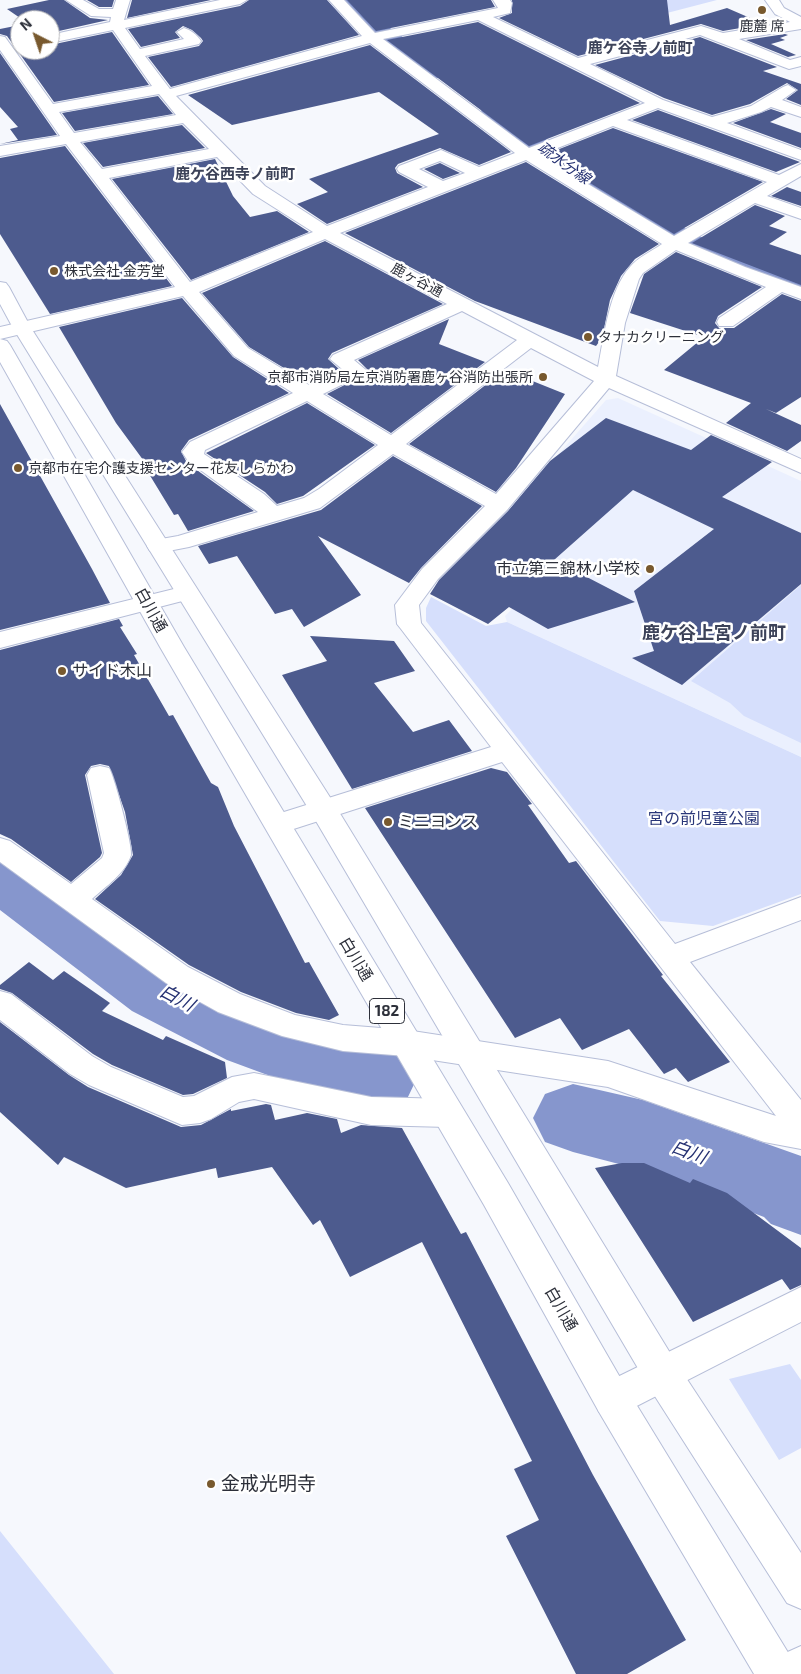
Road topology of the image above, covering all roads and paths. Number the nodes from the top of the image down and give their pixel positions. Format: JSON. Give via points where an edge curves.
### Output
{"nodes":[{"id":1,"x":73,"y":0,"type":"edge"},
{"id":2,"x":240,"y":0,"type":"edge"},
{"id":3,"x":336,"y":0,"type":"edge"},
{"id":4,"x":500,"y":0,"type":"edge"},
{"id":5,"x":773,"y":0,"type":"edge"},
{"id":6,"x":119,"y":13,"type":"edge"},
{"id":7,"x":480,"y":16,"type":"junction"},
{"id":8,"x":801,"y":23,"type":"edge"},
{"id":9,"x":184,"y":32,"type":"dead end"},
{"id":10,"x":60,"y":35,"type":"edge"},
{"id":11,"x":381,"y":35,"type":"junction"},
{"id":12,"x":723,"y":37,"type":"junction"},
{"id":13,"x":6,"y":46,"type":"edge"},
{"id":14,"x":137,"y":54,"type":"junction"},
{"id":15,"x":801,"y":61,"type":"edge"},
{"id":16,"x":577,"y":63,"type":"junction"},
{"id":17,"x":788,"y":90,"type":"dead end"},
{"id":18,"x":165,"y":92,"type":"junction"},
{"id":19,"x":769,"y":101,"type":"junction"},
{"id":20,"x":658,"y":103,"type":"junction"},
{"id":21,"x":49,"y":109,"type":"junction"},
{"id":22,"x":801,"y":112,"type":"edge"},
{"id":23,"x":188,"y":118,"type":"junction"},
{"id":24,"x":612,"y":120,"type":"junction"},
{"id":25,"x":712,"y":122,"type":"junction"},
{"id":26,"x":70,"y":139,"type":"junction"},
{"id":27,"x":538,"y":150,"type":"junction"},
{"id":28,"x":0,"y":151,"type":"edge"},
{"id":29,"x":220,"y":152,"type":"junction"},
{"id":30,"x":801,"y":155,"type":"edge"},
{"id":31,"x":479,"y":172,"type":"junction"},
{"id":32,"x":98,"y":175,"type":"junction"},
{"id":33,"x":793,"y":177,"type":"edge"},
{"id":34,"x":442,"y":187,"type":"junction"},
{"id":35,"x":755,"y":197,"type":"junction"},
{"id":36,"x":801,"y":214,"type":"edge"},
{"id":37,"x":326,"y":233,"type":"junction"},
{"id":38,"x":681,"y":240,"type":"junction"},
{"id":39,"x":780,"y":285,"type":"junction"},
{"id":40,"x":0,"y":288,"type":"edge"},
{"id":41,"x":187,"y":290,"type":"junction"},
{"id":42,"x":801,"y":293,"type":"edge"},
{"id":43,"x":462,"y":304,"type":"junction"},
{"id":44,"x":726,"y":322,"type":"dead end"},
{"id":45,"x":7,"y":335,"type":"edge"},
{"id":46,"x":530,"y":339,"type":"junction"},
{"id":47,"x":606,"y":379,"type":"junction"},
{"id":48,"x":306,"y":394,"type":"junction"},
{"id":49,"x":392,"y":445,"type":"junction"},
{"id":50,"x":801,"y":466,"type":"edge"},
{"id":51,"x":499,"y":505,"type":"junction"},
{"id":52,"x":274,"y":515,"type":"junction"},
{"id":53,"x":158,"y":546,"type":"junction"},
{"id":54,"x":186,"y":593,"type":"junction"},
{"id":55,"x":147,"y":602,"type":"junction"},
{"id":56,"x":0,"y":640,"type":"edge"},
{"id":57,"x":508,"y":751,"type":"junction"},
{"id":58,"x":100,"y":776,"type":"dead end"},
{"id":59,"x":323,"y":809,"type":"junction"},
{"id":60,"x":278,"y":824,"type":"junction"},
{"id":61,"x":0,"y":848,"type":"edge"},
{"id":62,"x":72,"y":900,"type":"junction"},
{"id":63,"x":801,"y":908,"type":"edge"},
{"id":64,"x":669,"y":958,"type":"junction"},
{"id":65,"x":0,"y":1004,"type":"edge"},
{"id":66,"x":406,"y":1043,"type":"junction"},
{"id":67,"x":469,"y":1052,"type":"junction"},
{"id":68,"x":448,"y":1114,"type":"junction"},
{"id":69,"x":801,"y":1124,"type":"edge"},
{"id":70,"x":801,"y":1135,"type":"edge"},
{"id":71,"x":801,"y":1304,"type":"edge"},
{"id":72,"x":662,"y":1374,"type":"junction"},
{"id":73,"x":612,"y":1399,"type":"junction"},
{"id":74,"x":801,"y":1590,"type":"edge"},
{"id":75,"x":801,"y":1667,"type":"edge"},
{"id":76,"x":777,"y":1674,"type":"edge"},
{"id":77,"x":787,"y":1674,"type":"edge"}],
"edges":[{"from":1,"to":6,"type":"street","via":[[96,12]]},
{"from":2,"to":6,"type":"street"},
{"from":3,"to":11,"type":"street"},
{"from":4,"to":7,"type":"street","via":[[505,2],[505,10]]},
{"from":5,"to":8,"type":"street","via":[[782,14]]},
{"from":6,"to":10,"type":"street"},
{"from":6,"to":14,"type":"street","name":"鹿ヶ谷通"},
{"from":7,"to":11,"type":"street"},
{"from":7,"to":16,"type":"street"},
{"from":8,"to":12,"type":"street"},
{"from":9,"to":14,"type":"street","via":[[194,41]]},
{"from":11,"to":18,"type":"street"},
{"from":11,"to":27,"type":"street"},
{"from":12,"to":15,"type":"street","via":[[789,65]]},
{"from":12,"to":16,"type":"street","via":[[701,30]]},
{"from":13,"to":21,"type":"street"},
{"from":14,"to":18,"type":"street","name":"鹿ヶ谷通"},
{"from":16,"to":20,"type":"street"},
{"from":17,"to":19,"type":"street"},
{"from":18,"to":21,"type":"street"},
{"from":18,"to":23,"type":"street","name":"鹿ヶ谷通"},
{"from":19,"to":22,"type":"street"},
{"from":19,"to":25,"type":"street","via":[[756,109]]},
{"from":20,"to":24,"type":"street"},
{"from":20,"to":25,"type":"street"},
{"from":21,"to":26,"type":"street"},
{"from":23,"to":26,"type":"street"},
{"from":23,"to":29,"type":"street","name":"鹿ヶ谷通"},
{"from":24,"to":27,"type":"street"},
{"from":24,"to":33,"type":"street"},
{"from":25,"to":30,"type":"street"},
{"from":26,"to":28,"type":"street"},
{"from":26,"to":32,"type":"street"},
{"from":27,"to":31,"type":"street"},
{"from":27,"to":38,"type":"street"},
{"from":29,"to":32,"type":"street"},
{"from":29,"to":37,"type":"street","name":"鹿ヶ谷通","via":[[259,190]]},
{"from":31,"to":34,"type":"street"},
{"from":31,"to":34,"type":"street","via":[[441,155],[405,169]]},
{"from":32,"to":41,"type":"street"},
{"from":33,"to":35,"type":"street"},
{"from":34,"to":37,"type":"street"},
{"from":35,"to":36,"type":"street"},
{"from":35,"to":38,"type":"street"},
{"from":37,"to":41,"type":"street"},
{"from":37,"to":43,"type":"street","name":"鹿ヶ谷通"},
{"from":38,"to":39,"type":"street","via":[[739,271]]},
{"from":38,"to":47,"type":"street","via":[[647,261],[630,279],[616,323]]},
{"from":39,"to":42,"type":"street"},
{"from":39,"to":44,"type":"street"},
{"from":40,"to":45,"type":"street","name":"白川通","number":"182"},
{"from":41,"to":45,"type":"street"},
{"from":41,"to":48,"type":"street","via":[[241,352]]},
{"from":43,"to":46,"type":"street","name":"鹿ヶ谷通"},
{"from":43,"to":48,"type":"street","via":[[340,359],[356,370]]},
{"from":45,"to":53,"type":"street","name":"白川通","number":"182"},
{"from":45,"to":55,"type":"street","name":"白川通","number":"182"},
{"from":46,"to":47,"type":"street","name":"鹿ヶ谷通"},
{"from":46,"to":49,"type":"street"},
{"from":47,"to":50,"type":"street","name":"鹿ヶ谷通"},
{"from":47,"to":51,"type":"street"},
{"from":48,"to":49,"type":"street"},
{"from":48,"to":52,"type":"street","via":[[198,446],[193,452],[195,457]]},
{"from":49,"to":51,"type":"street"},
{"from":49,"to":52,"type":"street","via":[[312,503]]},
{"from":51,"to":57,"type":"street","via":[[430,574],[408,605],[407,615],[409,624]]},
{"from":52,"to":53,"type":"street"},
{"from":53,"to":54,"type":"street","name":"白川通","number":"182"},
{"from":54,"to":55,"type":"street"},
{"from":54,"to":59,"type":"street","name":"白川通","number":"182"},
{"from":55,"to":56,"type":"street"},
{"from":55,"to":60,"type":"street","name":"白川通","number":"182"},
{"from":57,"to":59,"type":"street"},
{"from":57,"to":64,"type":"street"},
{"from":58,"to":62,"type":"street","via":[[107,791],[113,840],[118,853],[113,864]]},
{"from":59,"to":60,"type":"street"},
{"from":59,"to":67,"type":"street","name":"白川通","number":"182"},
{"from":60,"to":66,"type":"street","name":"白川通","number":"182"},
{"from":61,"to":62,"type":"street"},
{"from":62,"to":66,"type":"street","via":[[177,975],[229,1003],[293,1027],[343,1038]]},
{"from":63,"to":64,"type":"street"},
{"from":64,"to":69,"type":"street"},
{"from":65,"to":68,"type":"street","via":[[81,1065],[182,1111],[200,1109],[232,1090],[254,1086],[371,1111]]},
{"from":66,"to":67,"type":"street"},
{"from":66,"to":68,"type":"street","name":"白川通","number":"182"},
{"from":67,"to":70,"type":"street","via":[[608,1074],[764,1128]]},
{"from":67,"to":72,"type":"street","name":"白川通","number":"182"},
{"from":68,"to":73,"type":"street","name":"白川通","number":"182"},
{"from":71,"to":72,"type":"street"},
{"from":72,"to":73,"type":"street"},
{"from":72,"to":74,"type":"street","name":"白川通","number":"182"},
{"from":73,"to":76,"type":"street","name":"白川通","number":"182"},
{"from":75,"to":77,"type":"street"}]}
